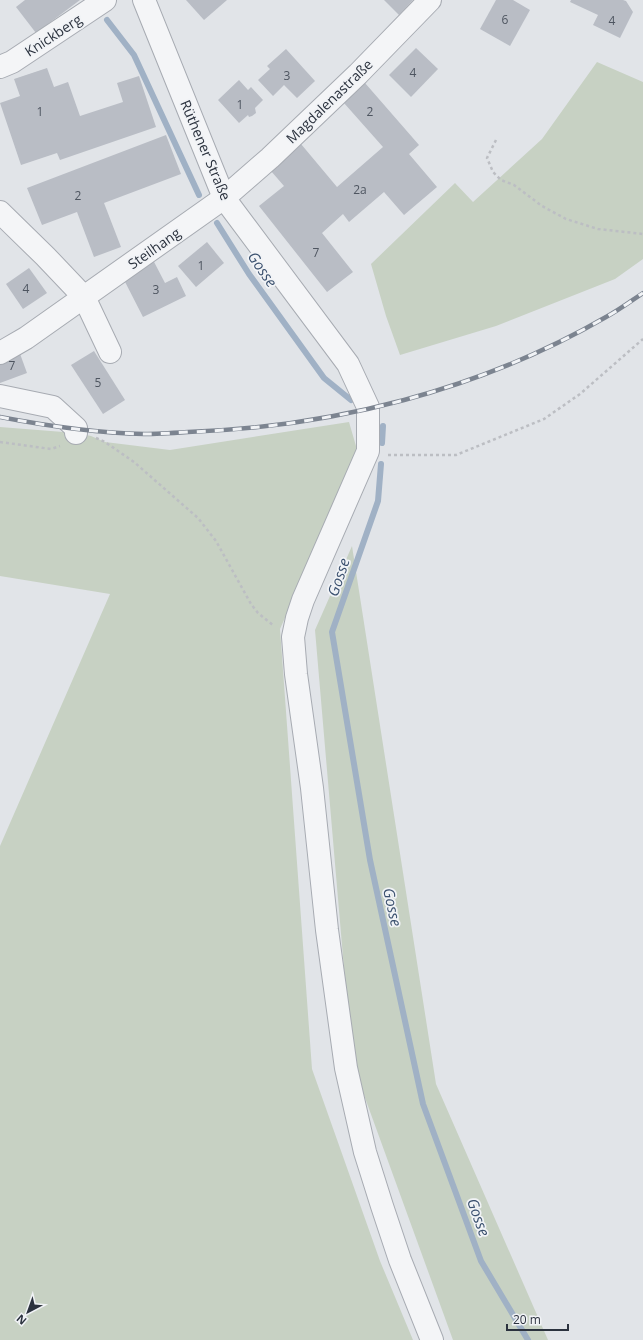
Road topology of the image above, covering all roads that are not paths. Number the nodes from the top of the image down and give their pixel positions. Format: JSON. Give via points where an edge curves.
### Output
{"nodes":[{"id":1,"x":105,"y":0,"type":"edge"},
{"id":2,"x":144,"y":0,"type":"edge"},
{"id":3,"x":430,"y":0,"type":"edge"},
{"id":4,"x":0,"y":67,"type":"edge"},
{"id":5,"x":224,"y":198,"type":"junction"},
{"id":6,"x":0,"y":212,"type":"edge"},
{"id":7,"x":84,"y":298,"type":"junction"},
{"id":8,"x":110,"y":352,"type":"dead end"},
{"id":9,"x":0,"y":353,"type":"edge"},
{"id":10,"x":0,"y":396,"type":"edge"},
{"id":11,"x":76,"y":433,"type":"road end"},
{"id":12,"x":432,"y":1340,"type":"edge"}],
"edges":[{"from":1,"to":4,"type":"street","name":"Knickberg","via":[[12,62]]},
{"from":2,"to":5,"type":"street","name":"Rüthener Straße"},
{"from":3,"to":5,"type":"street","name":"Magdalenastraße","via":[[270,158]]},
{"from":5,"to":7,"type":"street","name":"Steilhang"},
{"from":5,"to":12,"type":"street","name":"Rüthener Straße","via":[[348,364],[368,407],[368,451],[303,600],[293,637],[327,930],[346,1068],[365,1152],[382,1206],[400,1260]]},
{"from":6,"to":7,"type":"street","via":[[46,256]]},
{"from":7,"to":8,"type":"street"},
{"from":7,"to":9,"type":"street","name":"Steilhang"},
{"from":10,"to":11,"type":"street","via":[[53,407],[76,428]]}]}
